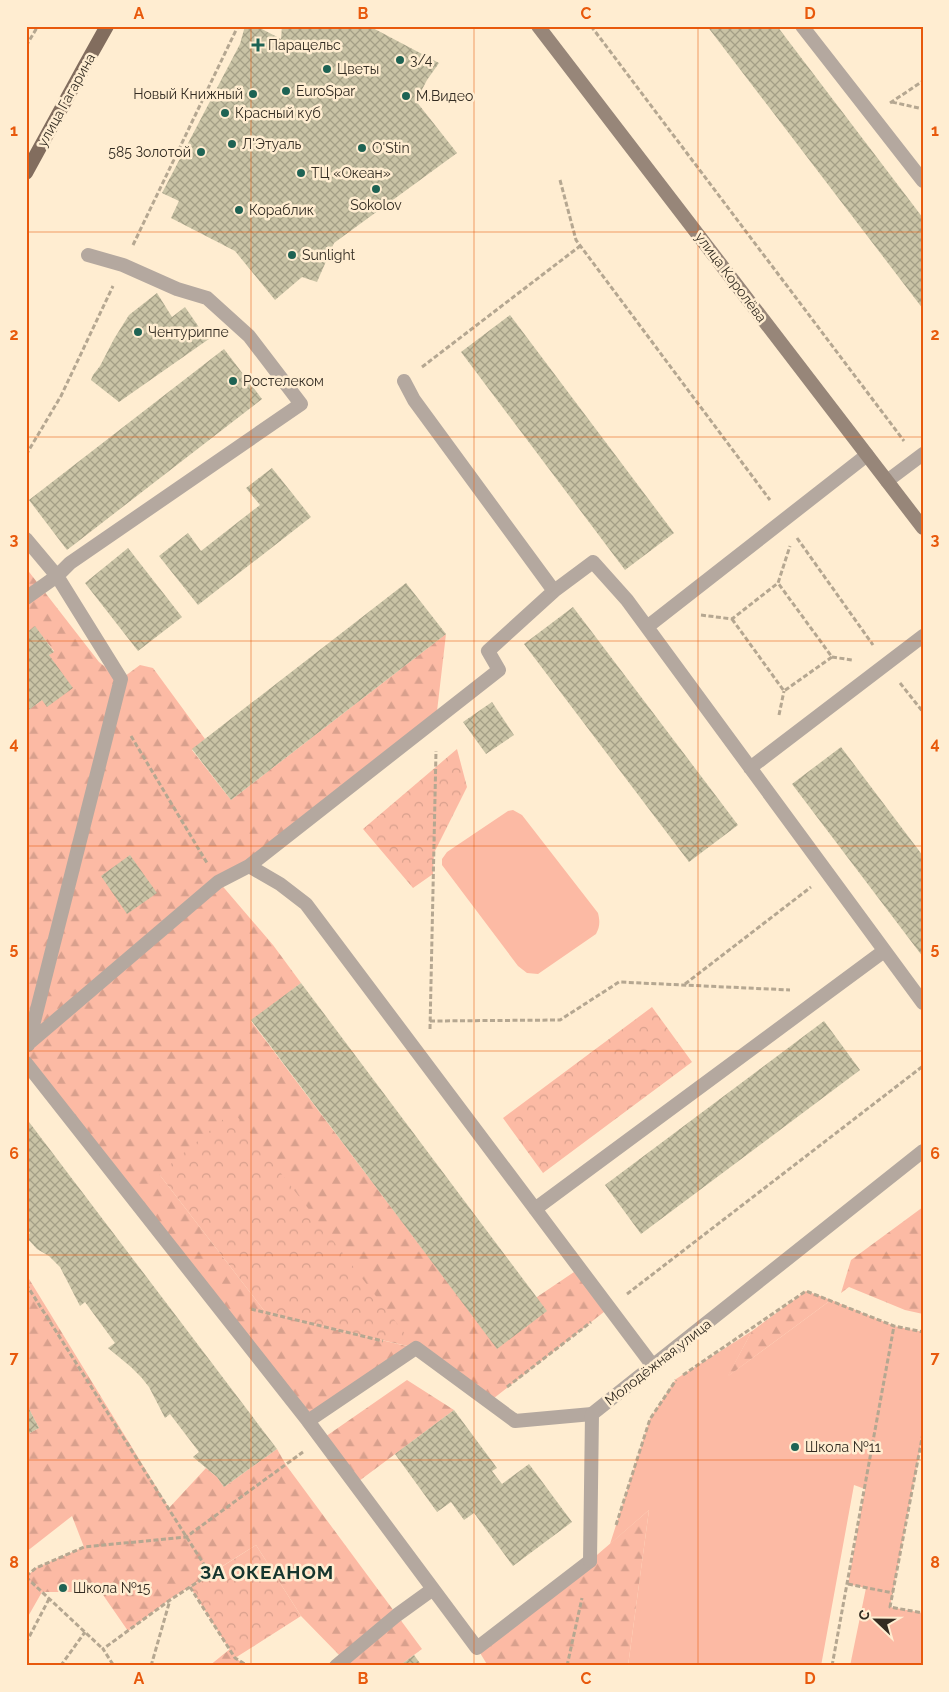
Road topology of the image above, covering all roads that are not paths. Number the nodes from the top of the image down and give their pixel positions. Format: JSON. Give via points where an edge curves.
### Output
{"nodes":[{"id":1,"x":107,"y":26,"type":"edge"},
{"id":2,"x":538,"y":26,"type":"edge"},
{"id":3,"x":802,"y":26,"type":"edge"},
{"id":4,"x":26,"y":173,"type":"edge"},
{"id":5,"x":923,"y":181,"type":"edge"},
{"id":6,"x":88,"y":255,"type":"dead end"},
{"id":7,"x":404,"y":381,"type":"road end"},
{"id":8,"x":867,"y":455,"type":"junction"},
{"id":9,"x":920,"y":456,"type":"edge"},
{"id":10,"x":887,"y":481,"type":"junction"},
{"id":11,"x":923,"y":528,"type":"edge"},
{"id":12,"x":26,"y":539,"type":"edge"},
{"id":13,"x":57,"y":576,"type":"junction"},
{"id":14,"x":554,"y":591,"type":"junction"},
{"id":15,"x":26,"y":598,"type":"edge"},
{"id":16,"x":647,"y":627,"type":"junction"},
{"id":17,"x":923,"y":636,"type":"edge"},
{"id":18,"x":750,"y":768,"type":"junction"},
{"id":19,"x":249,"y":866,"type":"junction"},
{"id":20,"x":884,"y":951,"type":"junction"},
{"id":21,"x":923,"y":1004,"type":"edge"},
{"id":22,"x":27,"y":1047,"type":"edge"},
{"id":23,"x":26,"y":1063,"type":"edge"},
{"id":24,"x":923,"y":1151,"type":"edge"},
{"id":25,"x":535,"y":1209,"type":"junction"},
{"id":26,"x":653,"y":1366,"type":"junction"},
{"id":27,"x":592,"y":1414,"type":"junction"},
{"id":28,"x":308,"y":1421,"type":"junction"},
{"id":29,"x":433,"y":1589,"type":"junction"},
{"id":30,"x":336,"y":1666,"type":"edge"}],
"edges":[{"from":1,"to":4,"type":"main road","name":"улица Гагарина"},
{"from":2,"to":8,"type":"main road","name":"улица Королёва"},
{"from":3,"to":5,"type":"street"},
{"from":6,"to":13,"type":"street","via":[[207,298],[249,336],[301,404],[70,563]]},
{"from":7,"to":14,"type":"street","via":[[414,400]]},
{"from":8,"to":10,"type":"main road","name":"улица Королёва"},
{"from":8,"to":16,"type":"street"},
{"from":9,"to":10,"type":"street"},
{"from":10,"to":11,"type":"main road","name":"улица Королёва"},
{"from":12,"to":13,"type":"street"},
{"from":13,"to":15,"type":"street"},
{"from":13,"to":22,"type":"street","via":[[121,679]]},
{"from":14,"to":16,"type":"street","via":[[593,562]]},
{"from":14,"to":19,"type":"street","via":[[488,651],[499,670]]},
{"from":16,"to":18,"type":"street"},
{"from":17,"to":18,"type":"street"},
{"from":18,"to":20,"type":"street"},
{"from":19,"to":22,"type":"street","via":[[218,882]]},
{"from":19,"to":25,"type":"street","via":[[306,904]]},
{"from":20,"to":21,"type":"street"},
{"from":20,"to":25,"type":"street"},
{"from":23,"to":28,"type":"street"},
{"from":24,"to":26,"type":"street","name":"Молодёжная улица"},
{"from":25,"to":26,"type":"street"},
{"from":26,"to":27,"type":"street","name":"Молодёжная улица"},
{"from":27,"to":28,"type":"street","via":[[515,1421],[416,1348]]},
{"from":27,"to":29,"type":"street","name":"Молодёжная улица","via":[[590,1561],[477,1648]]},
{"from":28,"to":29,"type":"street"},
{"from":29,"to":30,"type":"street"}]}
